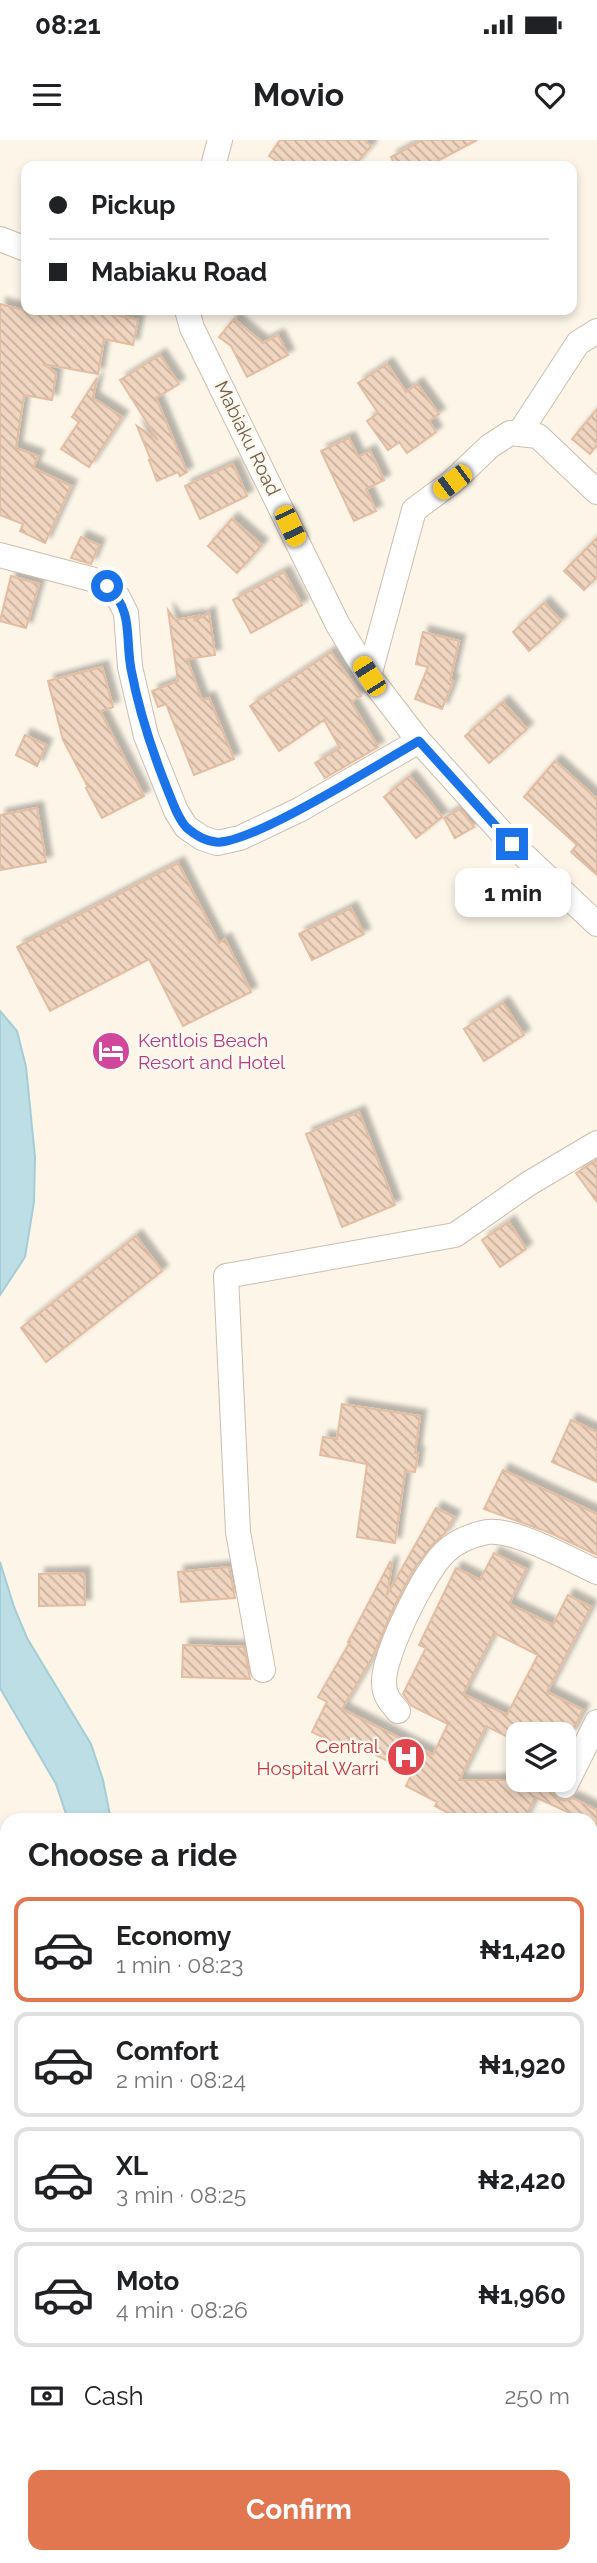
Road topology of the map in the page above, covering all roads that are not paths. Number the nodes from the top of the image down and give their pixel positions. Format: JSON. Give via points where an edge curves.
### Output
{"nodes":[{"id":1,"x":220,"y":140,"type":"edge"},
{"id":2,"x":214,"y":161,"type":"edge"},
{"id":3,"x":0,"y":239,"type":"edge"},
{"id":4,"x":21,"y":247,"type":"edge"},
{"id":5,"x":188,"y":315,"type":"edge"},
{"id":6,"x":597,"y":331,"type":"edge"},
{"id":7,"x":520,"y":432,"type":"junction"},
{"id":8,"x":597,"y":492,"type":"edge"},
{"id":9,"x":0,"y":555,"type":"edge"},
{"id":10,"x":369,"y":676,"type":"junction"},
{"id":11,"x":419,"y":741,"type":"junction"},
{"id":12,"x":597,"y":923,"type":"edge"},
{"id":13,"x":597,"y":1143,"type":"edge"},
{"id":14,"x":597,"y":1572,"type":"edge"},
{"id":15,"x":263,"y":1670,"type":"dead end"},
{"id":16,"x":398,"y":1711,"type":"dead end"},
{"id":17,"x":597,"y":1722,"type":"edge"},
{"id":18,"x":576,"y":1764,"type":"edge"}],
"edges":[{"from":1,"to":2,"type":"street"},
{"from":3,"to":4,"type":"street"},
{"from":5,"to":10,"type":"street","name":"Mabiaku Road","via":[[308,566]]},
{"from":6,"to":7,"type":"street","via":[[578,343]]},
{"from":7,"to":8,"type":"street","via":[[538,436]]},
{"from":7,"to":10,"type":"street","via":[[510,432],[490,446],[414,510]]},
{"from":9,"to":11,"type":"street","via":[[91,579],[118,597],[126,613],[130,667],[146,736],[176,811],[186,827],[202,838],[217,843],[240,838]]},
{"from":10,"to":11,"type":"street","name":"Mabiaku Road"},
{"from":11,"to":12,"type":"street","name":"Mabiaku Road","via":[[512,844]]},
{"from":13,"to":15,"type":"street","via":[[455,1234],[226,1276],[239,1532]]},
{"from":14,"to":16,"type":"street","via":[[520,1537],[490,1532],[469,1537],[446,1551],[426,1575],[391,1650],[384,1681],[386,1697]]},
{"from":17,"to":18,"type":"street"}]}
